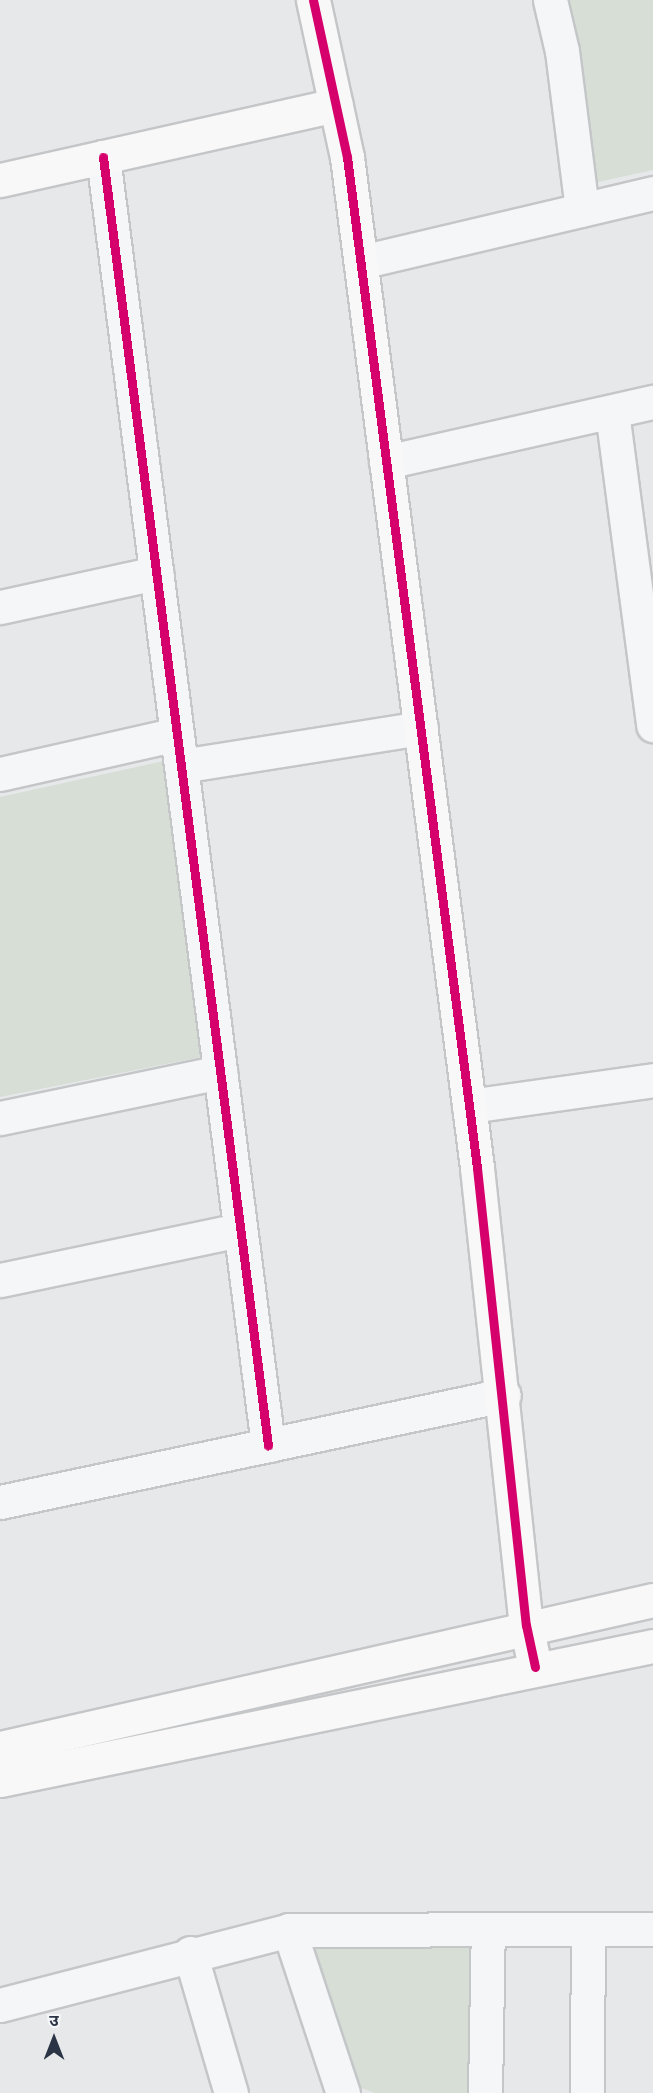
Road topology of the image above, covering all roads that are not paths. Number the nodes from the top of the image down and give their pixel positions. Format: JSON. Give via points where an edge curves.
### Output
{"nodes":[{"id":1,"x":313,"y":0,"type":"edge"},
{"id":2,"x":550,"y":0,"type":"edge"},
{"id":3,"x":336,"y":105,"type":"junction"},
{"id":4,"x":103,"y":157,"type":"junction"},
{"id":5,"x":0,"y":180,"type":"edge"},
{"id":6,"x":653,"y":193,"type":"edge"},
{"id":7,"x":582,"y":210,"type":"junction"},
{"id":8,"x":361,"y":262,"type":"junction"},
{"id":9,"x":653,"y":402,"type":"edge"},
{"id":10,"x":612,"y":412,"type":"junction"},
{"id":11,"x":386,"y":462,"type":"junction"},
{"id":12,"x":156,"y":573,"type":"junction"},
{"id":13,"x":0,"y":607,"type":"edge"},
{"id":14,"x":646,"y":624,"type":"edge"},
{"id":15,"x":653,"y":725,"type":"edge"},
{"id":16,"x":421,"y":728,"type":"junction"},
{"id":17,"x":179,"y":750,"type":"junction"},
{"id":18,"x":0,"y":774,"type":"edge"},
{"id":19,"x":220,"y":1072,"type":"junction"},
{"id":20,"x":653,"y":1080,"type":"edge"},
{"id":21,"x":469,"y":1106,"type":"junction"},
{"id":22,"x":0,"y":1118,"type":"edge"},
{"id":23,"x":240,"y":1230,"type":"junction"},
{"id":24,"x":0,"y":1280,"type":"edge"},
{"id":25,"x":504,"y":1395,"type":"junction"},
{"id":26,"x":268,"y":1445,"type":"junction"},
{"id":27,"x":0,"y":1502,"type":"edge"},
{"id":28,"x":653,"y":1600,"type":"edge"},
{"id":29,"x":526,"y":1625,"type":"junction"},
{"id":30,"x":653,"y":1646,"type":"edge"},
{"id":31,"x":535,"y":1667,"type":"junction"},
{"id":32,"x":0,"y":1748,"type":"edge"},
{"id":33,"x":0,"y":1780,"type":"edge"},
{"id":34,"x":488,"y":1929,"type":"junction"},
{"id":35,"x":588,"y":1929,"type":"junction"},
{"id":36,"x":653,"y":1929,"type":"edge"},
{"id":37,"x":289,"y":1930,"type":"junction"},
{"id":38,"x":190,"y":1953,"type":"junction"},
{"id":39,"x":0,"y":2005,"type":"edge"},
{"id":40,"x":231,"y":2093,"type":"edge"},
{"id":41,"x":343,"y":2093,"type":"edge"},
{"id":42,"x":485,"y":2093,"type":"edge"},
{"id":43,"x":587,"y":2093,"type":"edge"}],
"edges":[{"from":1,"to":3,"type":"street"},
{"from":2,"to":7,"type":"street","via":[[562,51]]},
{"from":3,"to":4,"type":"street"},
{"from":3,"to":8,"type":"street"},
{"from":4,"to":5,"type":"street"},
{"from":4,"to":12,"type":"street"},
{"from":6,"to":7,"type":"street"},
{"from":7,"to":8,"type":"street"},
{"from":8,"to":11,"type":"street"},
{"from":9,"to":10,"type":"street"},
{"from":10,"to":11,"type":"street"},
{"from":10,"to":14,"type":"street"},
{"from":11,"to":16,"type":"street"},
{"from":12,"to":13,"type":"street"},
{"from":12,"to":17,"type":"street"},
{"from":14,"to":15,"type":"street"},
{"from":16,"to":17,"type":"street"},
{"from":16,"to":21,"type":"street"},
{"from":17,"to":18,"type":"street"},
{"from":17,"to":19,"type":"street"},
{"from":19,"to":22,"type":"street"},
{"from":19,"to":23,"type":"street"},
{"from":20,"to":21,"type":"street"},
{"from":21,"to":25,"type":"street"},
{"from":23,"to":24,"type":"street"},
{"from":23,"to":26,"type":"street"},
{"from":25,"to":26,"type":"street"},
{"from":25,"to":29,"type":"street"},
{"from":26,"to":27,"type":"street"},
{"from":28,"to":29,"type":"street"},
{"from":29,"to":31,"type":"street"},
{"from":29,"to":32,"type":"street"},
{"from":30,"to":31,"type":"street"},
{"from":31,"to":33,"type":"street"},
{"from":34,"to":35,"type":"street"},
{"from":34,"to":37,"type":"street"},
{"from":34,"to":42,"type":"street"},
{"from":35,"to":36,"type":"street"},
{"from":35,"to":43,"type":"street"},
{"from":37,"to":38,"type":"street"},
{"from":37,"to":41,"type":"street"},
{"from":38,"to":39,"type":"street"},
{"from":38,"to":40,"type":"street"}]}
